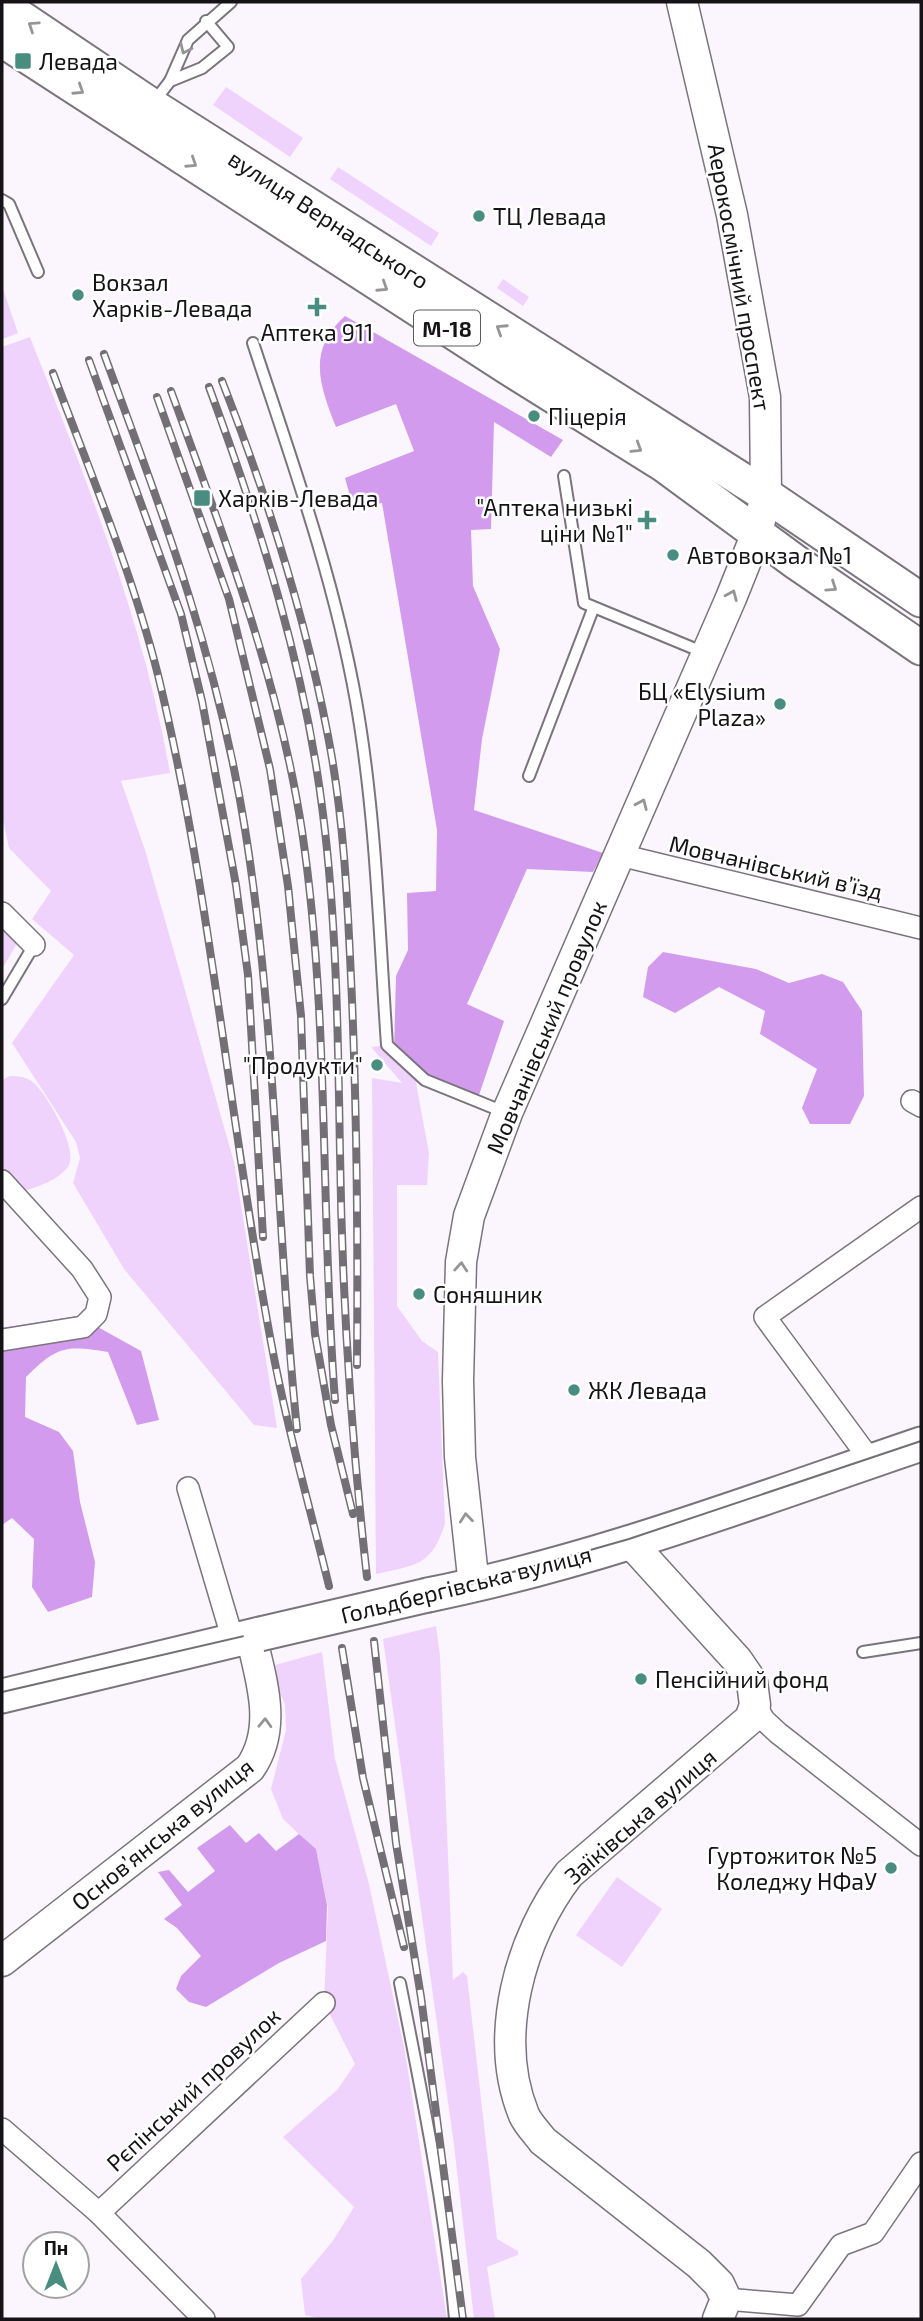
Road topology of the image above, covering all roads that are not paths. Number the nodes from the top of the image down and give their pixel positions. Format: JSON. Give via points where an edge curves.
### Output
{"nodes":[{"id":1,"x":231,"y":2,"type":"edge"},
{"id":2,"x":682,"y":2,"type":"edge"},
{"id":3,"x":2,"y":5,"type":"edge"},
{"id":4,"x":206,"y":21,"type":"junction"},
{"id":5,"x":2,"y":40,"type":"edge"},
{"id":6,"x":152,"y":104,"type":"junction"},
{"id":7,"x":2,"y":200,"type":"edge"},
{"id":8,"x":38,"y":272,"type":"dead end"},
{"id":9,"x":253,"y":343,"type":"dead end"},
{"id":10,"x":766,"y":430,"type":"junction"},
{"id":11,"x":564,"y":477,"type":"dead end"},
{"id":12,"x":766,"y":495,"type":"junction"},
{"id":13,"x":809,"y":523,"type":"junction"},
{"id":14,"x":757,"y":533,"type":"junction"},
{"id":15,"x":921,"y":600,"type":"edge"},
{"id":16,"x":593,"y":608,"type":"junction"},
{"id":17,"x":921,"y":648,"type":"edge"},
{"id":18,"x":706,"y":653,"type":"junction"},
{"id":19,"x":529,"y":776,"type":"dead end"},
{"id":20,"x":620,"y":855,"type":"junction"},
{"id":21,"x":2,"y":913,"type":"edge"},
{"id":22,"x":921,"y":928,"type":"edge"},
{"id":23,"x":34,"y":945,"type":"joint"},
{"id":24,"x":2,"y":999,"type":"edge"},
{"id":25,"x":507,"y":1113,"type":"junction"},
{"id":26,"x":2,"y":1181,"type":"edge"},
{"id":27,"x":921,"y":1207,"type":"edge"},
{"id":28,"x":2,"y":1340,"type":"edge"},
{"id":29,"x":921,"y":1444,"type":"edge"},
{"id":30,"x":872,"y":1461,"type":"junction"},
{"id":31,"x":188,"y":1488,"type":"dead end"},
{"id":32,"x":630,"y":1542,"type":"junction"},
{"id":33,"x":474,"y":1586,"type":"junction"},
{"id":34,"x":248,"y":1637,"type":"junction"},
{"id":35,"x":921,"y":1643,"type":"edge"},
{"id":36,"x":863,"y":1652,"type":"dead end"},
{"id":37,"x":2,"y":1696,"type":"edge"},
{"id":38,"x":755,"y":1705,"type":"junction"},
{"id":39,"x":921,"y":1845,"type":"edge"},
{"id":40,"x":2,"y":1961,"type":"edge"},
{"id":41,"x":400,"y":1983,"type":"dead end"},
{"id":42,"x":324,"y":2003,"type":"dead end"},
{"id":43,"x":2,"y":2129,"type":"edge"},
{"id":44,"x":921,"y":2163,"type":"edge"},
{"id":45,"x":99,"y":2213,"type":"junction"},
{"id":46,"x":722,"y":2309,"type":"edge"},
{"id":47,"x":204,"y":2319,"type":"edge"},
{"id":48,"x":455,"y":2319,"type":"edge"}],
"edges":[{"from":1,"to":4,"type":"lane"},
{"from":2,"to":10,"type":"street","name":"Аерокосмічний проспект","via":[[732,215],[765,397]]},
{"from":6,"to":3,"type":"main road","name":"вулиця Вернадського","number":"М-18","one_way":true},
{"from":4,"to":6,"type":"lane","one_way":true,"via":[[188,40]]},
{"from":4,"to":6,"type":"lane","via":[[228,47]]},
{"from":5,"to":6,"type":"main road","name":"вулиця Вернадського","number":"М-18","one_way":true},
{"from":12,"to":6,"type":"main road","name":"вулиця Вернадського","number":"М-18","one_way":true},
{"from":6,"to":14,"type":"main road","name":"вулиця Вернадського","number":"М-18","one_way":true,"via":[[507,367],[664,465]]},
{"from":7,"to":8,"type":"lane","via":[[9,204]]},
{"from":9,"to":25,"type":"lane","via":[[327,572],[356,703],[368,790],[387,1045],[425,1080]]},
{"from":10,"to":12,"type":"street","name":"Аерокосмічний проспект"},
{"from":10,"to":13,"type":"street","via":[[784,483]]},
{"from":11,"to":16,"type":"lane","via":[[584,603]]},
{"from":12,"to":13,"type":"main road","number":"М-18"},
{"from":12,"to":14,"type":"street","name":"Мовчанівський провулок"},
{"from":13,"to":15,"type":"main road","number":"М-18"},
{"from":14,"to":17,"type":"main road","number":"М-18","one_way":true},
{"from":18,"to":14,"type":"street","name":"Мовчанівський провулок","one_way":true},
{"from":16,"to":18,"type":"lane"},
{"from":16,"to":19,"type":"lane"},
{"from":20,"to":18,"type":"street","name":"Мовчанівський провулок","one_way":true},
{"from":20,"to":22,"type":"street","name":"Мовчанівський в’їзд"},
{"from":20,"to":25,"type":"street","name":"Мовчанівський провулок"},
{"from":21,"to":23,"type":"street"},
{"from":23,"to":24,"type":"lane"},
{"from":33,"to":25,"type":"street","name":"Мовчанівський провулок","one_way":true,"via":[[460,1457],[461,1262],[469,1216]]},
{"from":26,"to":28,"type":"street","via":[[82,1269],[100,1297],[96,1314],[83,1327]]},
{"from":27,"to":30,"type":"street","via":[[765,1317]]},
{"from":29,"to":30,"type":"main road","name":"Гольдбергівська вулиця"},
{"from":30,"to":32,"type":"main road","name":"Гольдбергівська вулиця"},
{"from":31,"to":34,"type":"street"},
{"from":32,"to":33,"type":"main road","name":"Гольдбергівська вулиця"},
{"from":32,"to":38,"type":"street","via":[[737,1660],[752,1682]]},
{"from":33,"to":34,"type":"main road","name":"Гольдбергівська вулиця","bridge":true},
{"from":34,"to":37,"type":"main road","name":"Гольдбергівська вулиця"},
{"from":40,"to":34,"type":"street","name":"Основ’янська вулиця","one_way":true,"via":[[250,1768],[261,1748],[266,1719],[262,1683]]},
{"from":35,"to":36,"type":"lane"},
{"from":38,"to":39,"type":"street","via":[[778,1733]]},
{"from":38,"to":46,"type":"street","name":"Заїківська вулиця","via":[[750,1719],[569,1874],[531,1935],[512,2026],[516,2083],[525,2118],[544,2141],[699,2264],[719,2284]]},
{"from":41,"to":48,"type":"lane","via":[[451,2272]]},
{"from":42,"to":45,"type":"street","name":"Рєпінський провулок"},
{"from":43,"to":45,"type":"street"},
{"from":44,"to":46,"type":"street","name":"Заїківська вулиця","via":[[873,2233],[841,2245],[798,2305]]},
{"from":45,"to":47,"type":"street"}]}
